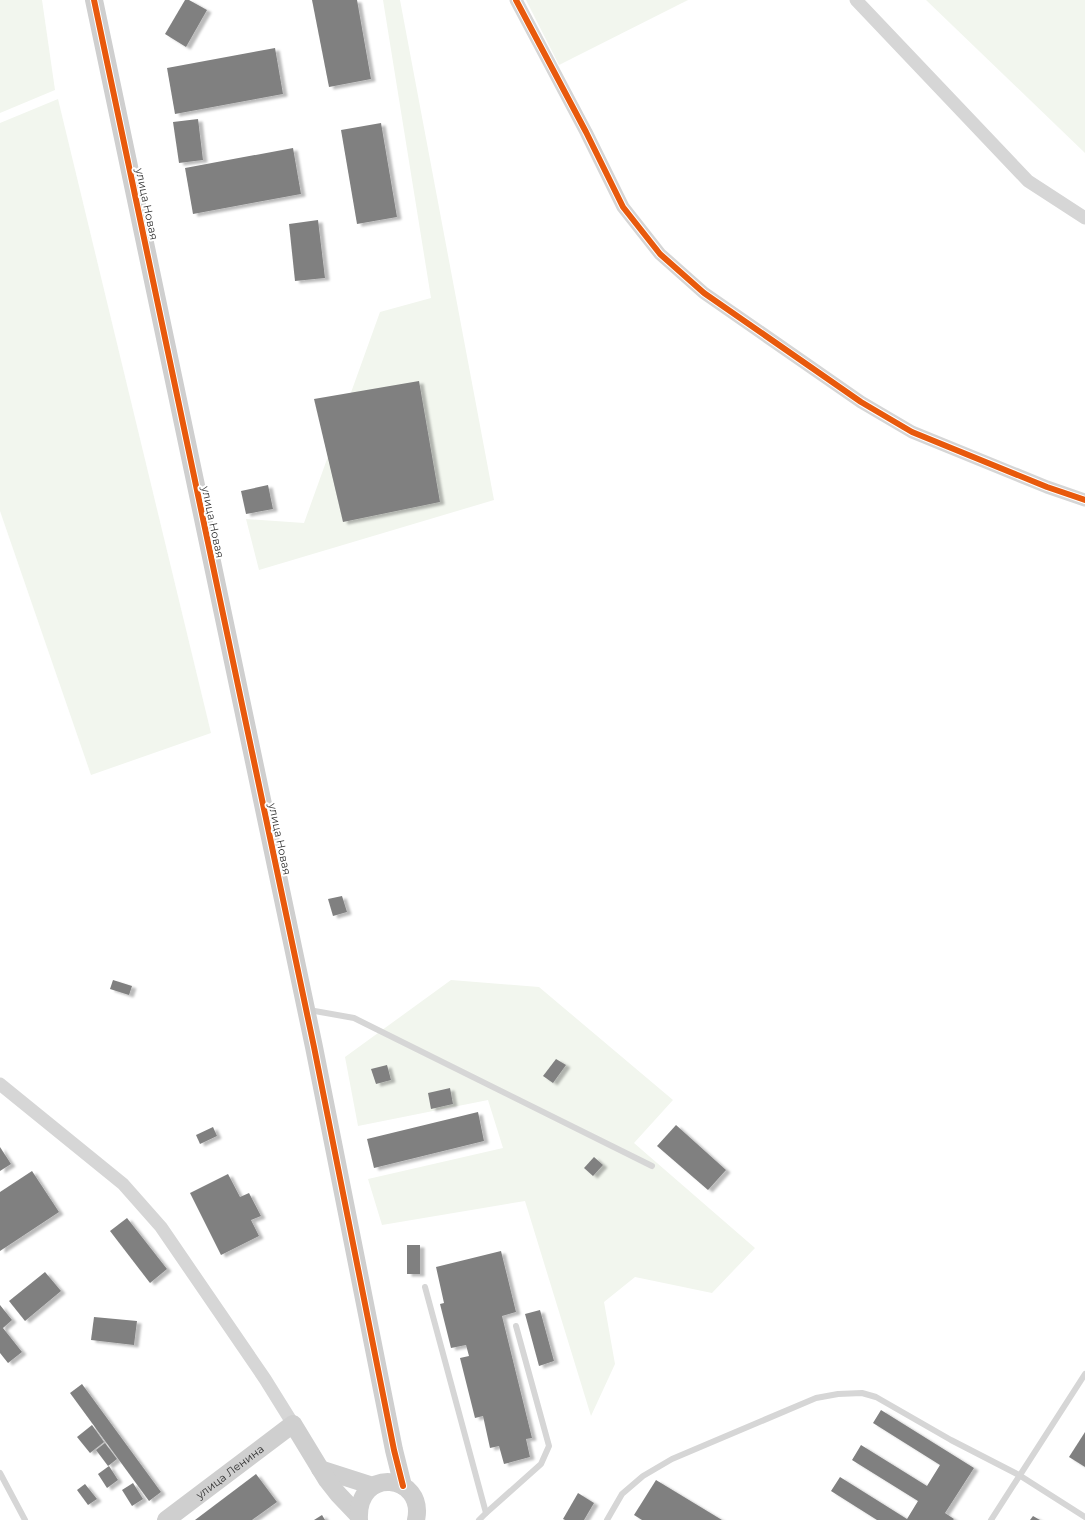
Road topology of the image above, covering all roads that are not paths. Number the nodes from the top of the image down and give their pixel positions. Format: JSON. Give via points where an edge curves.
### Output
{"nodes":[{"id":1,"x":94,"y":0,"type":"edge"},
{"id":2,"x":516,"y":0,"type":"edge"},
{"id":3,"x":856,"y":0,"type":"edge"},
{"id":4,"x":1085,"y":218,"type":"edge"},
{"id":5,"x":1085,"y":500,"type":"edge"},
{"id":6,"x":306,"y":1010,"type":"junction"},
{"id":7,"x":0,"y":1084,"type":"edge"},
{"id":8,"x":652,"y":1166,"type":"dead end"},
{"id":9,"x":424,"y":1287,"type":"dead end"},
{"id":10,"x":516,"y":1326,"type":"dead end"},
{"id":11,"x":1085,"y":1374,"type":"edge"},
{"id":12,"x":293,"y":1424,"type":"junction"},
{"id":13,"x":394,"y":1450,"type":"junction"},
{"id":14,"x":320,"y":1469,"type":"junction"},
{"id":15,"x":0,"y":1473,"type":"edge"},
{"id":16,"x":1019,"y":1475,"type":"junction"},
{"id":17,"x":378,"y":1484,"type":"junction"},
{"id":18,"x":403,"y":1486,"type":"junction"},
{"id":19,"x":486,"y":1513,"type":"junction"},
{"id":20,"x":359,"y":1517,"type":"edge"},
{"id":21,"x":1085,"y":1517,"type":"edge"},
{"id":22,"x":25,"y":1520,"type":"edge"},
{"id":23,"x":166,"y":1520,"type":"edge"},
{"id":24,"x":416,"y":1520,"type":"edge"},
{"id":25,"x":479,"y":1520,"type":"edge"},
{"id":26,"x":607,"y":1520,"type":"edge"},
{"id":27,"x":990,"y":1520,"type":"edge"}],
"edges":[{"from":1,"to":6,"type":"street","name":"улица Новая"},
{"from":2,"to":5,"type":"street","via":[[623,207],[660,254],[704,293],[861,402],[912,432]]},
{"from":3,"to":4,"type":"street","via":[[1028,181]]},
{"from":6,"to":8,"type":"lane","via":[[354,1018]]},
{"from":6,"to":13,"type":"street","name":"улица Новая"},
{"from":7,"to":12,"type":"street","via":[[123,1184],[162,1226]]},
{"from":9,"to":19,"type":"lane"},
{"from":10,"to":19,"type":"lane","via":[[549,1446],[542,1464]]},
{"from":11,"to":16,"type":"lane"},
{"from":12,"to":14,"type":"street"},
{"from":12,"to":23,"type":"street","name":"улица Ленина"},
{"from":13,"to":17,"type":"street"},
{"from":13,"to":18,"type":"street","name":"улица Новая"},
{"from":14,"to":17,"type":"street"},
{"from":14,"to":20,"type":"street"},
{"from":15,"to":22,"type":"lane"},
{"from":16,"to":21,"type":"lane"},
{"from":16,"to":26,"type":"lane","via":[[876,1398],[862,1393],[838,1394],[816,1398],[672,1459],[643,1476],[622,1494]]},
{"from":16,"to":27,"type":"lane"},
{"from":17,"to":18,"type":"street","via":[[391,1482]]},
{"from":17,"to":20,"type":"street","via":[[365,1494]]},
{"from":18,"to":24,"type":"street","via":[[413,1496]]},
{"from":19,"to":25,"type":"lane"}]}
